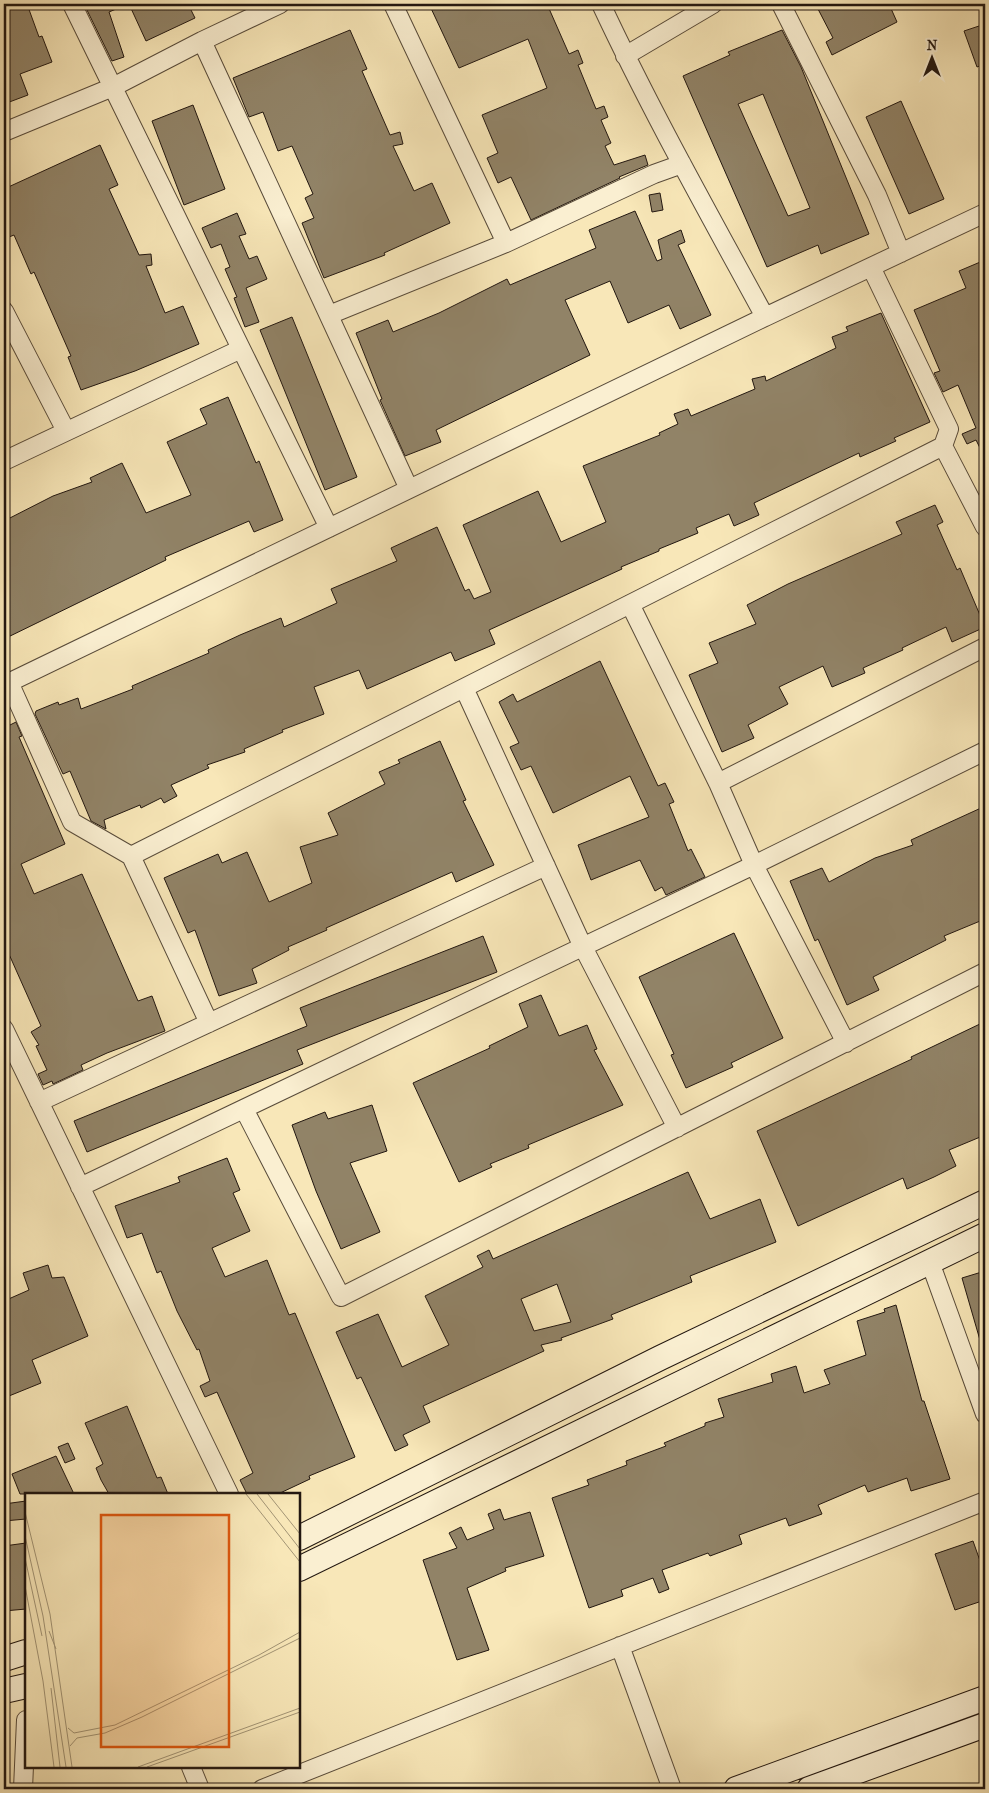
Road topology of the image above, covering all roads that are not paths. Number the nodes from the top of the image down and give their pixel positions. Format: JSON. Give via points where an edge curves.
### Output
{"nodes":[{"id":1,"x":72,"y":4,"type":"edge"},
{"id":2,"x":280,"y":4,"type":"edge"},
{"id":3,"x":393,"y":4,"type":"edge"},
{"id":4,"x":601,"y":4,"type":"edge"},
{"id":5,"x":713,"y":4,"type":"edge"},
{"id":6,"x":781,"y":4,"type":"edge"},
{"id":7,"x":202,"y":41,"type":"junction"},
{"id":8,"x":625,"y":56,"type":"junction"},
{"id":9,"x":112,"y":87,"type":"junction"},
{"id":10,"x":4,"y":132,"type":"edge"},
{"id":11,"x":682,"y":164,"type":"junction"},
{"id":12,"x":985,"y":213,"type":"edge"},
{"id":13,"x":506,"y":243,"type":"junction"},
{"id":14,"x":901,"y":253,"type":"junction"},
{"id":15,"x":871,"y":267,"type":"junction"},
{"id":16,"x":4,"y":310,"type":"edge"},
{"id":17,"x":328,"y":314,"type":"junction"},
{"id":18,"x":765,"y":317,"type":"junction"},
{"id":19,"x":241,"y":349,"type":"junction"},
{"id":20,"x":66,"y":431,"type":"junction"},
{"id":21,"x":943,"y":446,"type":"junction"},
{"id":22,"x":4,"y":461,"type":"edge"},
{"id":23,"x":409,"y":489,"type":"junction"},
{"id":24,"x":985,"y":527,"type":"edge"},
{"id":25,"x":328,"y":528,"type":"junction"},
{"id":26,"x":630,"y":604,"type":"junction"},
{"id":27,"x":985,"y":647,"type":"edge"},
{"id":28,"x":6,"y":683,"type":"edge"},
{"id":29,"x":464,"y":688,"type":"junction"},
{"id":30,"x":985,"y":751,"type":"edge"},
{"id":31,"x":718,"y":783,"type":"junction"},
{"id":32,"x":131,"y":856,"type":"junction"},
{"id":33,"x":754,"y":865,"type":"junction"},
{"id":34,"x":546,"y":866,"type":"junction"},
{"id":35,"x":583,"y":946,"type":"junction"},
{"id":36,"x":985,"y":972,"type":"edge"},
{"id":37,"x":209,"y":1023,"type":"junction"},
{"id":38,"x":4,"y":1029,"type":"edge"},
{"id":39,"x":846,"y":1043,"type":"junction"},
{"id":40,"x":39,"y":1102,"type":"junction"},
{"id":41,"x":244,"y":1109,"type":"junction"},
{"id":42,"x":677,"y":1128,"type":"junction"},
{"id":43,"x":80,"y":1187,"type":"junction"},
{"id":44,"x":985,"y":1202,"type":"edge"},
{"id":45,"x":985,"y":1235,"type":"edge"},
{"id":46,"x":930,"y":1262,"type":"junction"},
{"id":47,"x":985,"y":1414,"type":"edge"},
{"id":48,"x":229,"y":1493,"type":"edge"},
{"id":49,"x":985,"y":1501,"type":"edge"},
{"id":50,"x":300,"y":1538,"type":"edge"},
{"id":51,"x":300,"y":1569,"type":"edge"},
{"id":52,"x":620,"y":1646,"type":"junction"},
{"id":53,"x":25,"y":1652,"type":"edge"},
{"id":54,"x":4,"y":1659,"type":"edge"},
{"id":55,"x":25,"y":1686,"type":"edge"},
{"id":56,"x":4,"y":1691,"type":"edge"},
{"id":57,"x":985,"y":1698,"type":"edge"},
{"id":58,"x":985,"y":1725,"type":"edge"},
{"id":59,"x":25,"y":1737,"type":"edge"},
{"id":60,"x":191,"y":1768,"type":"edge"},
{"id":61,"x":846,"y":1783,"type":"edge"},
{"id":62,"x":22,"y":1789,"type":"edge"},
{"id":63,"x":200,"y":1789,"type":"edge"},
{"id":64,"x":262,"y":1789,"type":"edge"},
{"id":65,"x":672,"y":1789,"type":"edge"},
{"id":66,"x":736,"y":1789,"type":"edge"},
{"id":67,"x":808,"y":1789,"type":"edge"}],
"edges":[{"from":1,"to":9,"type":"street"},
{"from":2,"to":7,"type":"street"},
{"from":3,"to":13,"type":"street"},
{"from":4,"to":8,"type":"street"},
{"from":5,"to":8,"type":"street"},
{"from":6,"to":14,"type":"street","via":[[877,194]]},
{"from":7,"to":9,"type":"street"},
{"from":7,"to":17,"type":"street"},
{"from":8,"to":11,"type":"street"},
{"from":9,"to":10,"type":"street"},
{"from":9,"to":19,"type":"street"},
{"from":11,"to":13,"type":"street"},
{"from":11,"to":18,"type":"street"},
{"from":12,"to":14,"type":"street"},
{"from":13,"to":17,"type":"street"},
{"from":14,"to":15,"type":"street"},
{"from":15,"to":18,"type":"street"},
{"from":15,"to":21,"type":"street","via":[[949,429]]},
{"from":16,"to":20,"type":"street"},
{"from":17,"to":23,"type":"street"},
{"from":18,"to":23,"type":"street"},
{"from":19,"to":20,"type":"street"},
{"from":19,"to":25,"type":"street"},
{"from":20,"to":22,"type":"street"},
{"from":21,"to":24,"type":"street"},
{"from":21,"to":26,"type":"street"},
{"from":23,"to":25,"type":"street"},
{"from":25,"to":28,"type":"street"},
{"from":26,"to":29,"type":"street"},
{"from":26,"to":31,"type":"street"},
{"from":27,"to":31,"type":"street"},
{"from":28,"to":32,"type":"street","via":[[72,822]]},
{"from":29,"to":32,"type":"street"},
{"from":29,"to":34,"type":"street"},
{"from":30,"to":33,"type":"street"},
{"from":31,"to":33,"type":"street"},
{"from":32,"to":37,"type":"street"},
{"from":33,"to":35,"type":"street"},
{"from":33,"to":39,"type":"street"},
{"from":34,"to":35,"type":"street"},
{"from":34,"to":37,"type":"street"},
{"from":35,"to":41,"type":"street"},
{"from":35,"to":42,"type":"street"},
{"from":36,"to":39,"type":"street"},
{"from":37,"to":40,"type":"street"},
{"from":38,"to":40,"type":"street"},
{"from":39,"to":42,"type":"street"},
{"from":40,"to":43,"type":"street"},
{"from":41,"to":42,"type":"street","via":[[342,1297]]},
{"from":41,"to":43,"type":"street"},
{"from":43,"to":48,"type":"street"},
{"from":44,"to":50,"type":"street","via":[[660,1358]]},
{"from":45,"to":46,"type":"street"},
{"from":46,"to":47,"type":"street"},
{"from":46,"to":51,"type":"street"},
{"from":49,"to":52,"type":"street"},
{"from":52,"to":64,"type":"street"},
{"from":52,"to":65,"type":"street"},
{"from":53,"to":54,"type":"street"},
{"from":55,"to":56,"type":"street"},
{"from":57,"to":66,"type":"street"},
{"from":58,"to":61,"type":"street"},
{"from":59,"to":62,"type":"street"},
{"from":60,"to":63,"type":"street"},
{"from":61,"to":67,"type":"street"}]}
